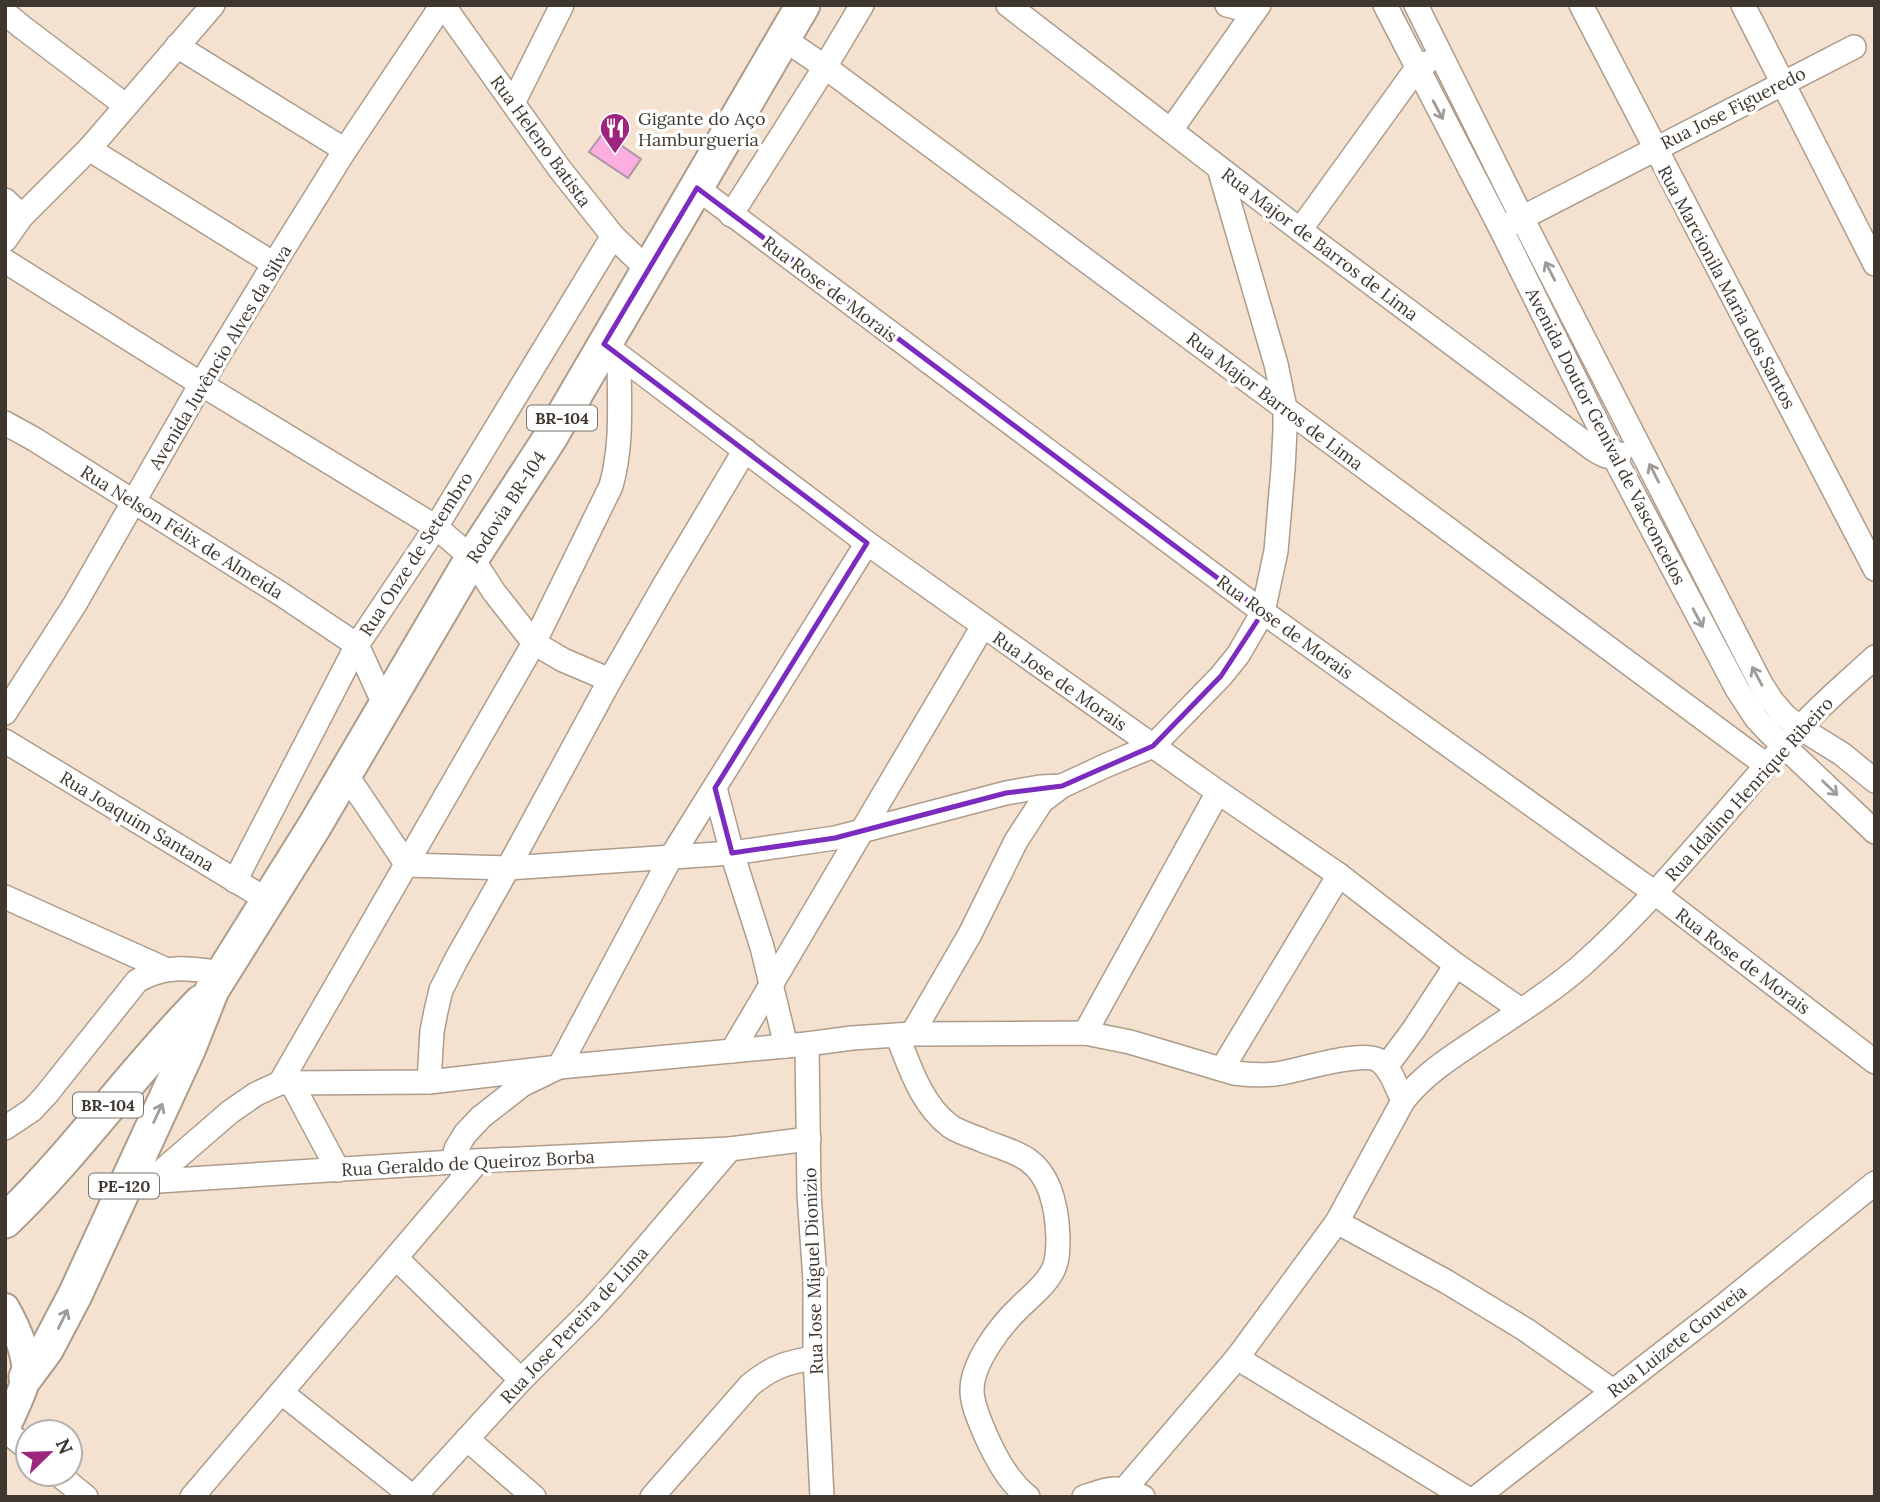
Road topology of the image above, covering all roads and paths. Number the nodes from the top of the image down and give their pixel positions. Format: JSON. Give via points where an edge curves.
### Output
{"nodes":[{"id":1,"x":213,"y":5,"type":"edge"},
{"id":2,"x":443,"y":5,"type":"edge"},
{"id":3,"x":562,"y":5,"type":"edge"},
{"id":4,"x":803,"y":5,"type":"edge"},
{"id":5,"x":862,"y":5,"type":"edge"},
{"id":6,"x":1008,"y":5,"type":"edge"},
{"id":7,"x":1227,"y":5,"type":"edge"},
{"id":8,"x":1385,"y":5,"type":"edge"},
{"id":9,"x":1416,"y":5,"type":"edge"},
{"id":10,"x":1581,"y":5,"type":"edge"},
{"id":11,"x":1743,"y":5,"type":"edge"},
{"id":12,"x":1257,"y":9,"type":"edge"},
{"id":13,"x":5,"y":13,"type":"edge"},
{"id":14,"x":784,"y":39,"type":"junction"},
{"id":15,"x":177,"y":46,"type":"junction"},
{"id":16,"x":1854,"y":47,"type":"dead end"},
{"id":17,"x":1441,"y":54,"type":"junction"},
{"id":18,"x":825,"y":68,"type":"junction"},
{"id":19,"x":1417,"y":68,"type":"junction"},
{"id":20,"x":1783,"y":83,"type":"junction"},
{"id":21,"x":513,"y":103,"type":"junction"},
{"id":22,"x":125,"y":105,"type":"junction"},
{"id":23,"x":1171,"y":130,"type":"junction"},
{"id":24,"x":1655,"y":148,"type":"junction"},
{"id":25,"x":89,"y":149,"type":"junction"},
{"id":26,"x":345,"y":150,"type":"junction"},
{"id":27,"x":1219,"y":168,"type":"junction"},
{"id":28,"x":697,"y":188,"type":"junction"},
{"id":29,"x":5,"y":200,"type":"edge"},
{"id":30,"x":731,"y":215,"type":"junction"},
{"id":31,"x":22,"y":216,"type":"junction"},
{"id":32,"x":1522,"y":218,"type":"junction"},
{"id":33,"x":1501,"y":229,"type":"junction"},
{"id":34,"x":1300,"y":230,"type":"junction"},
{"id":35,"x":613,"y":236,"type":"junction"},
{"id":36,"x":5,"y":240,"type":"edge"},
{"id":37,"x":5,"y":261,"type":"edge"},
{"id":38,"x":274,"y":264,"type":"junction"},
{"id":39,"x":1875,"y":264,"type":"edge"},
{"id":40,"x":648,"y":270,"type":"junction"},
{"id":41,"x":612,"y":350,"type":"junction"},
{"id":42,"x":201,"y":384,"type":"junction"},
{"id":43,"x":1284,"y":408,"type":"junction"},
{"id":44,"x":5,"y":423,"type":"edge"},
{"id":45,"x":1639,"y":444,"type":"junction"},
{"id":46,"x":745,"y":450,"type":"junction"},
{"id":47,"x":1614,"y":457,"type":"junction"},
{"id":48,"x":134,"y":503,"type":"junction"},
{"id":49,"x":436,"y":527,"type":"junction"},
{"id":50,"x":867,"y":543,"type":"junction"},
{"id":51,"x":472,"y":558,"type":"junction"},
{"id":52,"x":1875,"y":569,"type":"edge"},
{"id":53,"x":1263,"y":612,"type":"junction"},
{"id":54,"x":982,"y":626,"type":"junction"},
{"id":55,"x":534,"y":643,"type":"junction"},
{"id":56,"x":357,"y":645,"type":"junction"},
{"id":57,"x":1875,"y":657,"type":"edge"},
{"id":58,"x":610,"y":680,"type":"junction"},
{"id":59,"x":385,"y":706,"type":"junction"},
{"id":60,"x":5,"y":713,"type":"edge"},
{"id":61,"x":1792,"y":736,"type":"junction"},
{"id":62,"x":5,"y":741,"type":"edge"},
{"id":63,"x":1153,"y":746,"type":"junction"},
{"id":64,"x":1766,"y":765,"type":"junction"},
{"id":65,"x":345,"y":773,"type":"junction"},
{"id":66,"x":1875,"y":781,"type":"edge"},
{"id":67,"x":1062,"y":786,"type":"junction"},
{"id":68,"x":715,"y":789,"type":"junction"},
{"id":69,"x":1218,"y":792,"type":"junction"},
{"id":70,"x":860,"y":832,"type":"junction"},
{"id":71,"x":1875,"y":832,"type":"edge"},
{"id":72,"x":732,"y":853,"type":"junction"},
{"id":73,"x":671,"y":857,"type":"junction"},
{"id":74,"x":407,"y":865,"type":"junction"},
{"id":75,"x":508,"y":868,"type":"junction"},
{"id":76,"x":1339,"y":875,"type":"junction"},
{"id":77,"x":235,"y":881,"type":"junction"},
{"id":78,"x":1655,"y":893,"type":"junction"},
{"id":79,"x":5,"y":897,"type":"edge"},
{"id":80,"x":269,"y":901,"type":"junction"},
{"id":81,"x":1456,"y":965,"type":"junction"},
{"id":82,"x":165,"y":969,"type":"junction"},
{"id":83,"x":218,"y":982,"type":"junction"},
{"id":84,"x":771,"y":986,"type":"junction"},
{"id":85,"x":1521,"y":1010,"type":"junction"},
{"id":86,"x":1085,"y":1033,"type":"junction"},
{"id":87,"x":905,"y":1034,"type":"junction"},
{"id":88,"x":796,"y":1045,"type":"junction"},
{"id":89,"x":732,"y":1051,"type":"junction"},
{"id":90,"x":1875,"y":1062,"type":"edge"},
{"id":91,"x":559,"y":1067,"type":"junction"},
{"id":92,"x":1386,"y":1067,"type":"junction"},
{"id":93,"x":1222,"y":1069,"type":"junction"},
{"id":94,"x":429,"y":1082,"type":"junction"},
{"id":95,"x":286,"y":1083,"type":"junction"},
{"id":96,"x":1404,"y":1101,"type":"junction"},
{"id":97,"x":5,"y":1128,"type":"edge"},
{"id":98,"x":809,"y":1139,"type":"junction"},
{"id":99,"x":730,"y":1149,"type":"junction"},
{"id":100,"x":478,"y":1161,"type":"junction"},
{"id":101,"x":453,"y":1162,"type":"junction"},
{"id":102,"x":338,"y":1170,"type":"junction"},
{"id":103,"x":137,"y":1182,"type":"junction"},
{"id":104,"x":1875,"y":1182,"type":"edge"},
{"id":105,"x":5,"y":1221,"type":"edge"},
{"id":106,"x":1337,"y":1222,"type":"junction"},
{"id":107,"x":396,"y":1258,"type":"junction"},
{"id":108,"x":5,"y":1308,"type":"edge"},
{"id":109,"x":1237,"y":1357,"type":"junction"},
{"id":110,"x":815,"y":1358,"type":"junction"},
{"id":111,"x":521,"y":1380,"type":"junction"},
{"id":112,"x":16,"y":1381,"type":"edge"},
{"id":113,"x":1613,"y":1391,"type":"junction"},
{"id":114,"x":282,"y":1393,"type":"junction"},
{"id":115,"x":7,"y":1425,"type":"edge"},
{"id":116,"x":467,"y":1440,"type":"junction"},
{"id":117,"x":1129,"y":1494,"type":"edge"},
{"id":118,"x":192,"y":1497,"type":"edge"},
{"id":119,"x":414,"y":1497,"type":"edge"},
{"id":120,"x":534,"y":1497,"type":"edge"},
{"id":121,"x":652,"y":1497,"type":"edge"},
{"id":122,"x":822,"y":1497,"type":"edge"},
{"id":123,"x":1027,"y":1497,"type":"edge"},
{"id":124,"x":1084,"y":1497,"type":"edge"},
{"id":125,"x":1465,"y":1497,"type":"edge"},
{"id":126,"x":1477,"y":1497,"type":"edge"}],
"edges":[{"from":1,"to":15,"type":"street"},
{"from":2,"to":21,"type":"street","name":"Rua Heleno Batista"},
{"from":2,"to":26,"type":"street","name":"Avenida Juvêncio Alves da Silva"},
{"from":3,"to":21,"type":"street"},
{"from":4,"to":14,"type":"highway","name":"Rodovia BR-104","number":"BR-104"},
{"from":5,"to":18,"type":"street"},
{"from":6,"to":23,"type":"street","name":"Rua Major de Barros de Lima"},
{"from":7,"to":12,"type":"street"},
{"from":8,"to":19,"type":"street","name":"Avenida Doutor Genival de Vasconcelos"},
{"from":9,"to":17,"type":"street","name":"Avenida Doutor Genival de Vasconcelos"},
{"from":10,"to":24,"type":"street","name":"Rua Marcionila Maria dos Santos"},
{"from":11,"to":20,"type":"street"},
{"from":12,"to":23,"type":"street"},
{"from":13,"to":22,"type":"street"},
{"from":14,"to":18,"type":"street","name":"Rua Major Barros de Lima"},
{"from":14,"to":28,"type":"highway","name":"Rodovia BR-104","number":"BR-104"},
{"from":15,"to":22,"type":"street"},
{"from":15,"to":26,"type":"street"},
{"from":16,"to":20,"type":"street","name":"Rua Jose Figueredo"},
{"from":17,"to":19,"type":"street"},
{"from":17,"to":32,"type":"street","name":"Avenida Doutor Genival de Vasconcelos"},
{"from":18,"to":30,"type":"street"},
{"from":18,"to":43,"type":"street","name":"Rua Major Barros de Lima"},
{"from":19,"to":33,"type":"street","name":"Avenida Doutor Genival de Vasconcelos","one_way":true},
{"from":19,"to":34,"type":"street"},
{"from":20,"to":24,"type":"street","name":"Rua Jose Figueredo"},
{"from":20,"to":39,"type":"street"},
{"from":21,"to":35,"type":"street","name":"Rua Heleno Batista"},
{"from":22,"to":25,"type":"street"},
{"from":23,"to":27,"type":"street","name":"Rua Major de Barros de Lima"},
{"from":24,"to":32,"type":"street","name":"Rua Jose Figueredo"},
{"from":24,"to":52,"type":"street","name":"Rua Marcionila Maria dos Santos"},
{"from":25,"to":31,"type":"street"},
{"from":25,"to":38,"type":"street"},
{"from":26,"to":38,"type":"street","name":"Avenida Juvêncio Alves da Silva"},
{"from":27,"to":34,"type":"street","name":"Rua Major de Barros de Lima"},
{"from":27,"to":43,"type":"street","via":[[1276,364]]},
{"from":28,"to":30,"type":"street","name":"Rua Rose de Morais"},
{"from":28,"to":40,"type":"highway","name":"Rodovia BR-104","number":"BR-104"},
{"from":29,"to":31,"type":"street"},
{"from":30,"to":53,"type":"street","name":"Rua Rose de Morais"},
{"from":31,"to":36,"type":"street"},
{"from":32,"to":33,"type":"street","name":"Rua Jose Figueredo"},
{"from":45,"to":32,"type":"street","name":"Avenida Doutor Genival de Vasconcelos","one_way":true},
{"from":33,"to":47,"type":"street","name":"Avenida Doutor Genival de Vasconcelos"},
{"from":34,"to":47,"type":"street","name":"Rua Major de Barros de Lima","via":[[1593,449]]},
{"from":35,"to":40,"type":"street","name":"Rua Heleno Batista"},
{"from":35,"to":49,"type":"street","name":"Rua Onze de Setembro"},
{"from":37,"to":42,"type":"street"},
{"from":38,"to":42,"type":"street","name":"Avenida Juvêncio Alves da Silva"},
{"from":40,"to":41,"type":"highway","name":"Rodovia BR-104","number":"BR-104"},
{"from":41,"to":46,"type":"street","name":"Rua Jose de Morais"},
{"from":41,"to":51,"type":"highway","name":"Rodovia BR-104","number":"BR-104"},
{"from":41,"to":55,"type":"street","via":[[617,466]]},
{"from":42,"to":48,"type":"street","name":"Avenida Juvêncio Alves da Silva"},
{"from":42,"to":49,"type":"street"},
{"from":43,"to":53,"type":"street","via":[[1276,551]]},
{"from":43,"to":64,"type":"street","name":"Rua Major Barros de Lima"},
{"from":44,"to":48,"type":"street","name":"Rua Nelson Félix de Almeida"},
{"from":45,"to":47,"type":"street"},
{"from":61,"to":45,"type":"street","name":"Avenida Doutor Genival de Vasconcelos","one_way":true},
{"from":46,"to":50,"type":"street","name":"Rua Jose de Morais"},
{"from":46,"to":58,"type":"street"},
{"from":47,"to":61,"type":"street","name":"Avenida Doutor Genival de Vasconcelos","one_way":true,"via":[[1737,689],[1756,718]]},
{"from":48,"to":56,"type":"street","name":"Rua Nelson Félix de Almeida"},
{"from":48,"to":60,"type":"street","name":"Avenida Juvêncio Alves da Silva"},
{"from":49,"to":51,"type":"street"},
{"from":49,"to":56,"type":"street","name":"Rua Onze de Setembro"},
{"from":50,"to":54,"type":"street","name":"Rua Jose de Morais"},
{"from":50,"to":68,"type":"street"},
{"from":51,"to":55,"type":"street"},
{"from":51,"to":59,"type":"highway","name":"Rodovia BR-104","number":"BR-104"},
{"from":53,"to":63,"type":"street","via":[[1221,676]]},
{"from":53,"to":78,"type":"street","name":"Rua Rose de Morais"},
{"from":54,"to":63,"type":"street","name":"Rua Jose de Morais"},
{"from":54,"to":70,"type":"street"},
{"from":55,"to":58,"type":"street"},
{"from":55,"to":74,"type":"street"},
{"from":56,"to":59,"type":"street"},
{"from":56,"to":77,"type":"street","name":"Rua Onze de Setembro"},
{"from":57,"to":61,"type":"street","name":"Rua Idalino Henrique Ribeiro"},
{"from":58,"to":75,"type":"street"},
{"from":59,"to":65,"type":"highway","name":"Rodovia BR-104","number":"BR-104"},
{"from":61,"to":64,"type":"street","name":"Rua Idalino Henrique Ribeiro"},
{"from":61,"to":66,"type":"street","name":"Avenida Doutor Genival de Vasconcelos","via":[[1842,754]]},
{"from":61,"to":71,"type":"street","name":"Avenida Doutor Genival de Vasconcelos","one_way":true},
{"from":62,"to":77,"type":"street","name":"Rua Joaquim Santana"},
{"from":63,"to":67,"type":"street"},
{"from":63,"to":69,"type":"street","name":"Rua Jose de Morais"},
{"from":64,"to":78,"type":"street","name":"Rua Idalino Henrique Ribeiro"},
{"from":65,"to":74,"type":"street"},
{"from":65,"to":80,"type":"highway","name":"Rodovia BR-104","number":"BR-104"},
{"from":67,"to":70,"type":"street","via":[[1006,793]]},
{"from":67,"to":87,"type":"street","via":[[1042,801],[1025,825],[970,934]]},
{"from":68,"to":72,"type":"street","name":"Rua Jose Miguel Dionizio"},
{"from":68,"to":73,"type":"street"},
{"from":69,"to":76,"type":"street","name":"Rua Jose de Morais"},
{"from":69,"to":86,"type":"street"},
{"from":70,"to":72,"type":"street"},
{"from":70,"to":84,"type":"street"},
{"from":72,"to":73,"type":"street"},
{"from":72,"to":84,"type":"street","name":"Rua Jose Miguel Dionizio"},
{"from":73,"to":75,"type":"street"},
{"from":73,"to":91,"type":"street"},
{"from":74,"to":75,"type":"street"},
{"from":74,"to":95,"type":"street"},
{"from":75,"to":94,"type":"street","via":[[441,990],[432,1031]]},
{"from":76,"to":81,"type":"street","name":"Rua Jose de Morais"},
{"from":76,"to":93,"type":"street"},
{"from":77,"to":80,"type":"street","name":"Rua Joaquim Santana"},
{"from":78,"to":85,"type":"street","name":"Rua Idalino Henrique Ribeiro","via":[[1580,967]]},
{"from":78,"to":90,"type":"street","name":"Rua Rose de Morais"},
{"from":79,"to":82,"type":"street"},
{"from":80,"to":83,"type":"highway","number":"BR-104"},
{"from":81,"to":85,"type":"street","name":"Rua Jose de Morais"},
{"from":81,"to":92,"type":"street"},
{"from":82,"to":83,"type":"street","via":[[180,968]]},
{"from":82,"to":97,"type":"street","via":[[137,981],[39,1103]]},
{"from":103,"to":83,"type":"highway","number":"PE-120","one_way":true},
{"from":83,"to":105,"type":"highway","number":"BR-104","via":[[37,1191]]},
{"from":84,"to":88,"type":"street","name":"Rua Jose Miguel Dionizio"},
{"from":84,"to":89,"type":"street"},
{"from":85,"to":96,"type":"street","name":"Rua Idalino Henrique Ribeiro","via":[[1432,1071]]},
{"from":86,"to":87,"type":"street"},
{"from":86,"to":93,"type":"street"},
{"from":87,"to":88,"type":"street"},
{"from":87,"to":123,"type":"street","via":[[921,1090],[937,1114],[951,1127],[1029,1161],[1052,1195],[1058,1234],[1053,1270],[994,1339],[974,1375],[972,1392],[994,1453]]},
{"from":88,"to":89,"type":"street"},
{"from":88,"to":98,"type":"street","name":"Rua Jose Miguel Dionizio"},
{"from":89,"to":91,"type":"street"},
{"from":91,"to":94,"type":"street"},
{"from":91,"to":101,"type":"street","via":[[522,1085],[481,1117],[465,1134]]},
{"from":92,"to":93,"type":"street","via":[[1369,1058],[1265,1076]]},
{"from":92,"to":96,"type":"street"},
{"from":94,"to":95,"type":"street"},
{"from":95,"to":102,"type":"street"},
{"from":95,"to":103,"type":"street","via":[[257,1094]]},
{"from":96,"to":106,"type":"street","name":"Rua Idalino Henrique Ribeiro"},
{"from":98,"to":99,"type":"street","name":"Rua Geraldo de Queiroz Borba"},
{"from":98,"to":110,"type":"street","name":"Rua Jose Miguel Dionizio"},
{"from":99,"to":100,"type":"street","name":"Rua Geraldo de Queiroz Borba"},
{"from":99,"to":111,"type":"street","name":"Rua Jose Pereira de Lima","via":[[620,1278]]},
{"from":100,"to":101,"type":"street","name":"Rua Geraldo de Queiroz Borba"},
{"from":100,"to":107,"type":"street"},
{"from":101,"to":102,"type":"street","name":"Rua Geraldo de Queiroz Borba"},
{"from":102,"to":103,"type":"street","name":"Rua Geraldo de Queiroz Borba"},
{"from":112,"to":103,"type":"highway","number":"PE-120","one_way":true,"via":[[46,1350]]},
{"from":104,"to":113,"type":"street","name":"Rua Luizete Gouveia"},
{"from":106,"to":109,"type":"street","name":"Rua Idalino Henrique Ribeiro"},
{"from":106,"to":113,"type":"street","via":[[1526,1330]]},
{"from":107,"to":111,"type":"street"},
{"from":107,"to":114,"type":"street"},
{"from":108,"to":112,"type":"main road","via":[[23,1351]]},
{"from":109,"to":117,"type":"street","name":"Rua Idalino Henrique Ribeiro"},
{"from":109,"to":125,"type":"street"},
{"from":110,"to":121,"type":"street","via":[[778,1366],[750,1385]]},
{"from":110,"to":122,"type":"street","name":"Rua Jose Miguel Dionizio"},
{"from":111,"to":116,"type":"street","name":"Rua Jose Pereira de Lima"},
{"from":112,"to":115,"type":"main road","number":"PE-120"},
{"from":113,"to":126,"type":"street","name":"Rua Luizete Gouveia"},
{"from":114,"to":118,"type":"street"},
{"from":114,"to":119,"type":"street"},
{"from":116,"to":119,"type":"street","name":"Rua Jose Pereira de Lima"},
{"from":116,"to":120,"type":"street"},
{"from":117,"to":124,"type":"street","via":[[1106,1490]]}]}
